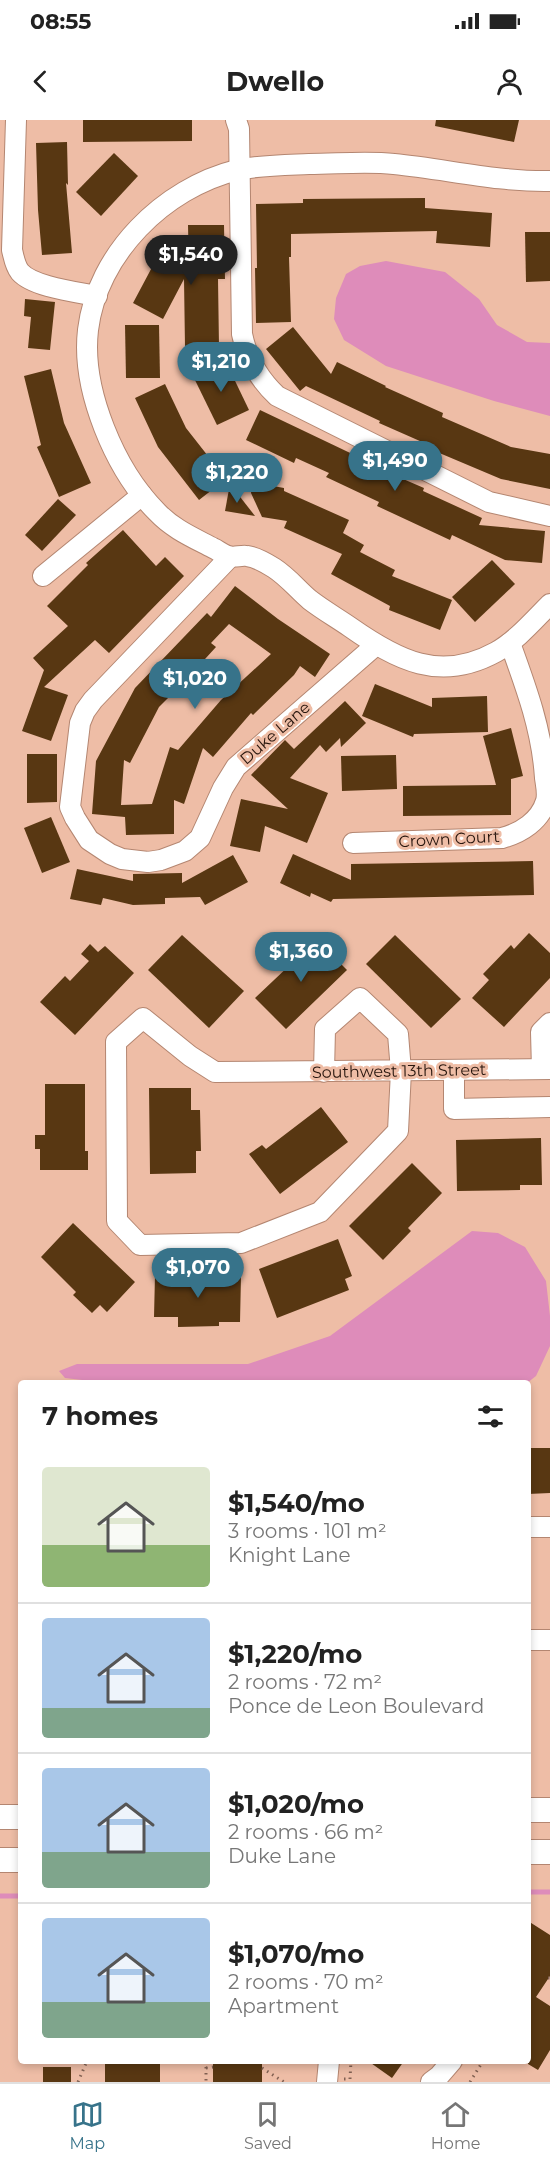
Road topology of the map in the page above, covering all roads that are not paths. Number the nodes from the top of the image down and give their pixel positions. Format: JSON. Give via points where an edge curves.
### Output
{"nodes":[{"id":1,"x":16,"y":120,"type":"edge"},
{"id":2,"x":236,"y":120,"type":"edge"},
{"id":3,"x":239,"y":170,"type":"junction"},
{"id":4,"x":550,"y":181,"type":"edge"},
{"id":5,"x":97,"y":296,"type":"junction"},
{"id":6,"x":142,"y":495,"type":"junction"},
{"id":7,"x":550,"y":516,"type":"edge"},
{"id":8,"x":230,"y":557,"type":"junction"},
{"id":9,"x":43,"y":576,"type":"dead end"},
{"id":10,"x":550,"y":604,"type":"edge"},
{"id":11,"x":510,"y":643,"type":"junction"},
{"id":12,"x":376,"y":645,"type":"junction"},
{"id":13,"x":353,"y":843,"type":"dead end"},
{"id":14,"x":550,"y":1023,"type":"edge"},
{"id":15,"x":546,"y":1069,"type":"edge"},
{"id":16,"x":454,"y":1070,"type":"junction"},
{"id":17,"x":401,"y":1071,"type":"junction"},
{"id":18,"x":324,"y":1072,"type":"junction"},
{"id":19,"x":550,"y":1107,"type":"edge"},
{"id":20,"x":531,"y":1527,"type":"edge"},
{"id":21,"x":550,"y":1527,"type":"edge"},
{"id":22,"x":550,"y":1640,"type":"edge"},
{"id":23,"x":531,"y":1641,"type":"edge"},
{"id":24,"x":531,"y":1810,"type":"edge"},
{"id":25,"x":550,"y":1810,"type":"edge"},
{"id":26,"x":0,"y":1817,"type":"edge"},
{"id":27,"x":18,"y":1817,"type":"edge"},
{"id":28,"x":531,"y":1852,"type":"edge"},
{"id":29,"x":550,"y":1852,"type":"edge"},
{"id":30,"x":0,"y":1860,"type":"edge"},
{"id":31,"x":18,"y":1860,"type":"edge"},
{"id":32,"x":329,"y":2064,"type":"edge"},
{"id":33,"x":450,"y":2064,"type":"edge"},
{"id":34,"x":327,"y":2082,"type":"edge"},
{"id":35,"x":431,"y":2082,"type":"edge"}],
"edges":[{"from":1,"to":5,"type":"street","via":[[14,262],[31,281]]},
{"from":2,"to":3,"type":"street"},
{"from":3,"to":4,"type":"street","via":[[266,165],[381,163]]},
{"from":3,"to":5,"type":"street","via":[[199,184],[153,215],[116,257]]},
{"from":3,"to":7,"type":"street","via":[[242,334],[253,368],[268,388],[489,502]]},
{"from":5,"to":6,"type":"street","via":[[88,330],[89,377],[110,439]]},
{"from":6,"to":8,"type":"street","via":[[181,532]]},
{"from":6,"to":9,"type":"street"},
{"from":8,"to":12,"type":"street","via":[[248,556],[271,566]]},
{"from":8,"to":12,"type":"street","name":"Duke Lane","via":[[85,711],[78,736],[70,807],[81,829],[99,848],[122,859],[148,862],[185,851],[200,838],[236,767]]},
{"from":10,"to":11,"type":"street"},
{"from":11,"to":12,"type":"street","via":[[486,657],[448,666],[410,662]]},
{"from":11,"to":13,"type":"street","name":"Crown Court","via":[[533,704],[544,759],[547,799],[533,822],[502,838]]},
{"from":14,"to":15,"type":"street","via":[[541,1032]]},
{"from":15,"to":16,"type":"street","name":"Southwest 13th Street"},
{"from":16,"to":17,"type":"street","name":"Southwest 13th Street"},
{"from":16,"to":19,"type":"street","via":[[454,1109]]},
{"from":17,"to":18,"type":"street","name":"Southwest 13th Street"},
{"from":17,"to":18,"type":"street","via":[[398,1034],[360,998],[325,1029]]},
{"from":17,"to":18,"type":"street","name":"Southwest 13th Street","via":[[398,1131],[320,1212],[241,1243],[140,1245],[117,1221],[116,1042],[143,1018],[215,1072]]},
{"from":20,"to":21,"type":"street"},
{"from":22,"to":23,"type":"street"},
{"from":24,"to":25,"type":"main road"},
{"from":26,"to":27,"type":"main road"},
{"from":28,"to":29,"type":"main road"},
{"from":30,"to":31,"type":"main road"},
{"from":32,"to":34,"type":"street"},
{"from":33,"to":35,"type":"street"}]}
